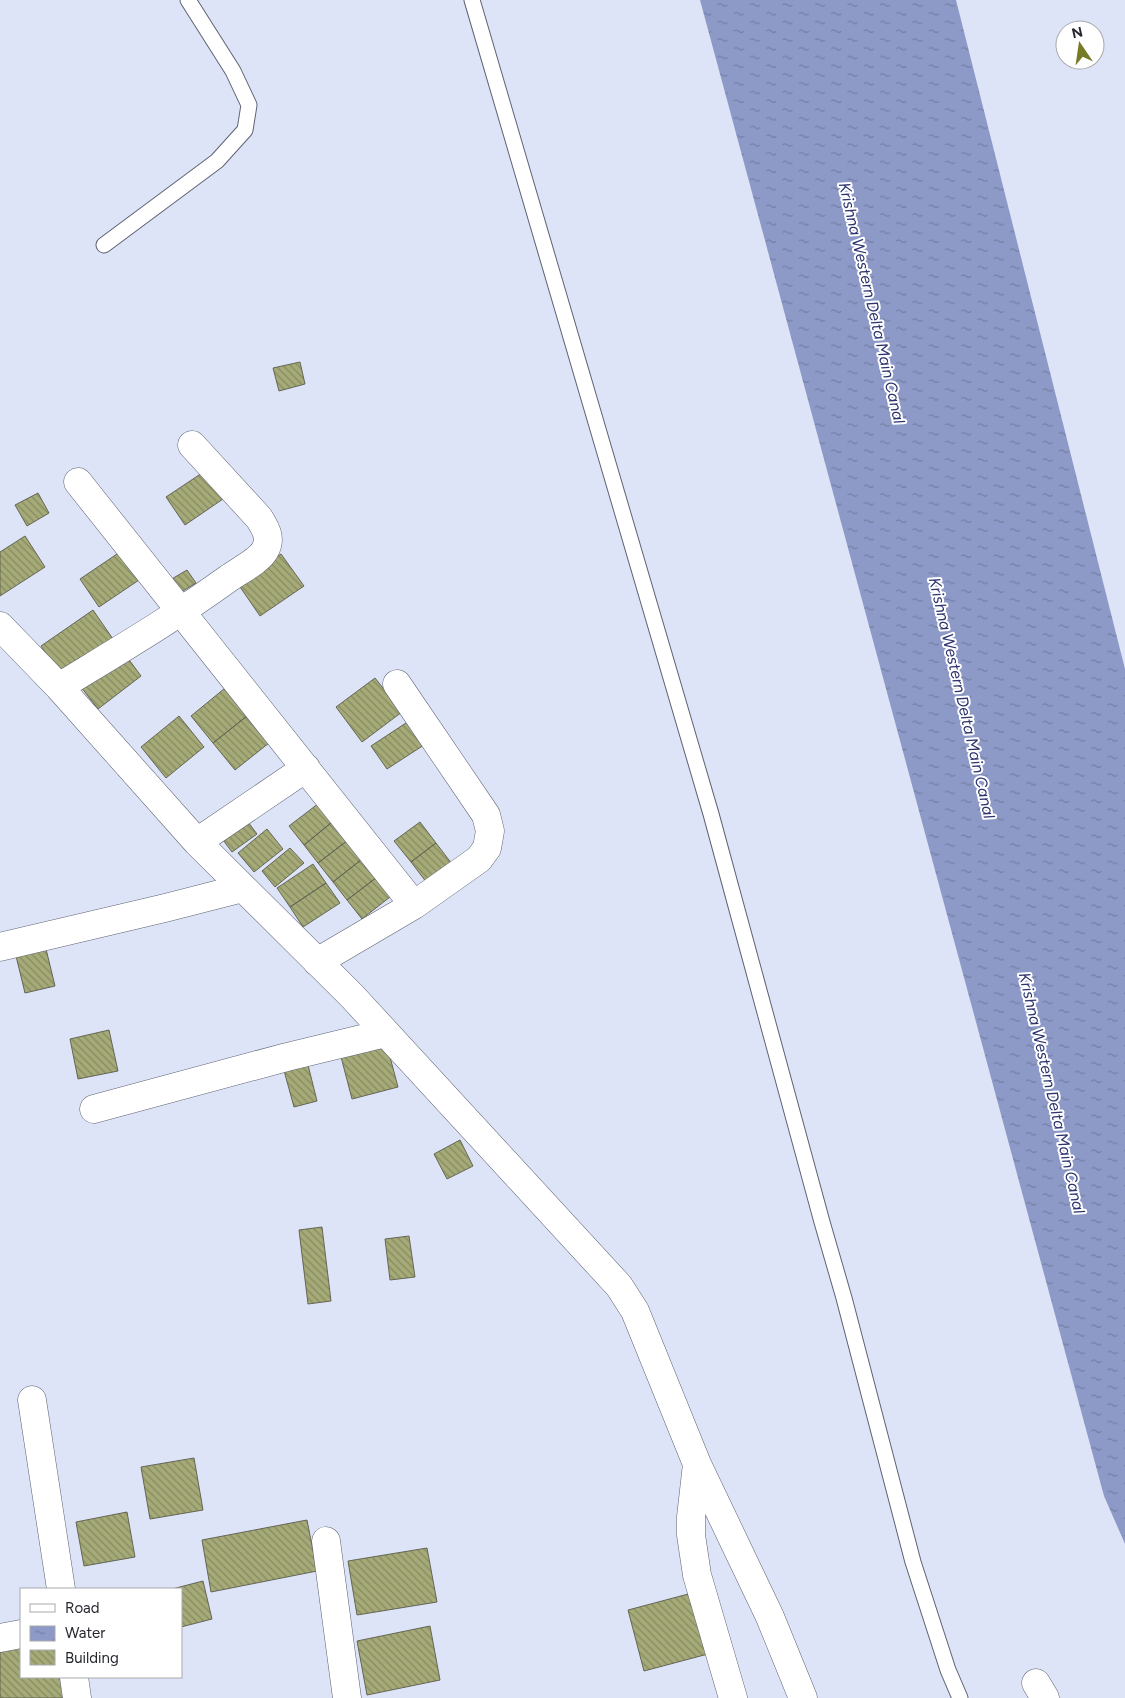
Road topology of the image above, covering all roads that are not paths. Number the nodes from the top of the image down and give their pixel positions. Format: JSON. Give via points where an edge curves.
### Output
{"nodes":[{"id":1,"x":188,"y":0,"type":"edge"},
{"id":2,"x":472,"y":0,"type":"edge"},
{"id":3,"x":104,"y":245,"type":"dead end"},
{"id":4,"x":192,"y":445,"type":"dead end"},
{"id":5,"x":78,"y":482,"type":"dead end"},
{"id":6,"x":182,"y":612,"type":"junction"},
{"id":7,"x":0,"y":626,"type":"edge"},
{"id":8,"x":398,"y":684,"type":"dead end"},
{"id":9,"x":59,"y":687,"type":"junction"},
{"id":10,"x":306,"y":768,"type":"junction"},
{"id":11,"x":198,"y":842,"type":"junction"},
{"id":12,"x":243,"y":888,"type":"junction"},
{"id":13,"x":414,"y":905,"type":"junction"},
{"id":14,"x":0,"y":947,"type":"edge"},
{"id":15,"x":317,"y":962,"type":"junction"},
{"id":16,"x":386,"y":1033,"type":"junction"},
{"id":17,"x":94,"y":1109,"type":"dead end"},
{"id":18,"x":32,"y":1400,"type":"dead end"},
{"id":19,"x":697,"y":1464,"type":"junction"},
{"id":20,"x":326,"y":1541,"type":"dead end"},
{"id":21,"x":61,"y":1588,"type":"edge"},
{"id":22,"x":20,"y":1634,"type":"edge"},
{"id":23,"x":0,"y":1638,"type":"edge"},
{"id":24,"x":74,"y":1678,"type":"edge"},
{"id":25,"x":77,"y":1698,"type":"edge"},
{"id":26,"x":347,"y":1698,"type":"edge"},
{"id":27,"x":733,"y":1698,"type":"edge"},
{"id":28,"x":803,"y":1698,"type":"edge"},
{"id":29,"x":960,"y":1698,"type":"edge"}],
"edges":[{"from":1,"to":3,"type":"lane","via":[[233,71],[248,105],[244,130],[217,161]]},
{"from":2,"to":29,"type":"lane","via":[[711,814],[913,1562]]},
{"from":4,"to":6,"type":"street","via":[[259,518],[268,542],[265,551],[254,560]]},
{"from":5,"to":6,"type":"street"},
{"from":6,"to":9,"type":"street"},
{"from":6,"to":10,"type":"street"},
{"from":7,"to":9,"type":"street"},
{"from":8,"to":13,"type":"street","via":[[486,815],[490,831],[487,848],[479,859]]},
{"from":9,"to":11,"type":"street"},
{"from":10,"to":11,"type":"street"},
{"from":10,"to":13,"type":"street"},
{"from":11,"to":12,"type":"street"},
{"from":12,"to":14,"type":"street"},
{"from":12,"to":15,"type":"street"},
{"from":13,"to":15,"type":"street"},
{"from":15,"to":16,"type":"street"},
{"from":16,"to":17,"type":"street"},
{"from":16,"to":19,"type":"street","via":[[619,1286],[635,1312]]},
{"from":18,"to":21,"type":"street"},
{"from":19,"to":27,"type":"street","via":[[691,1536],[697,1575]]},
{"from":19,"to":28,"type":"street","via":[[770,1617]]},
{"from":20,"to":26,"type":"street"},
{"from":22,"to":23,"type":"street"},
{"from":24,"to":25,"type":"street"}]}
